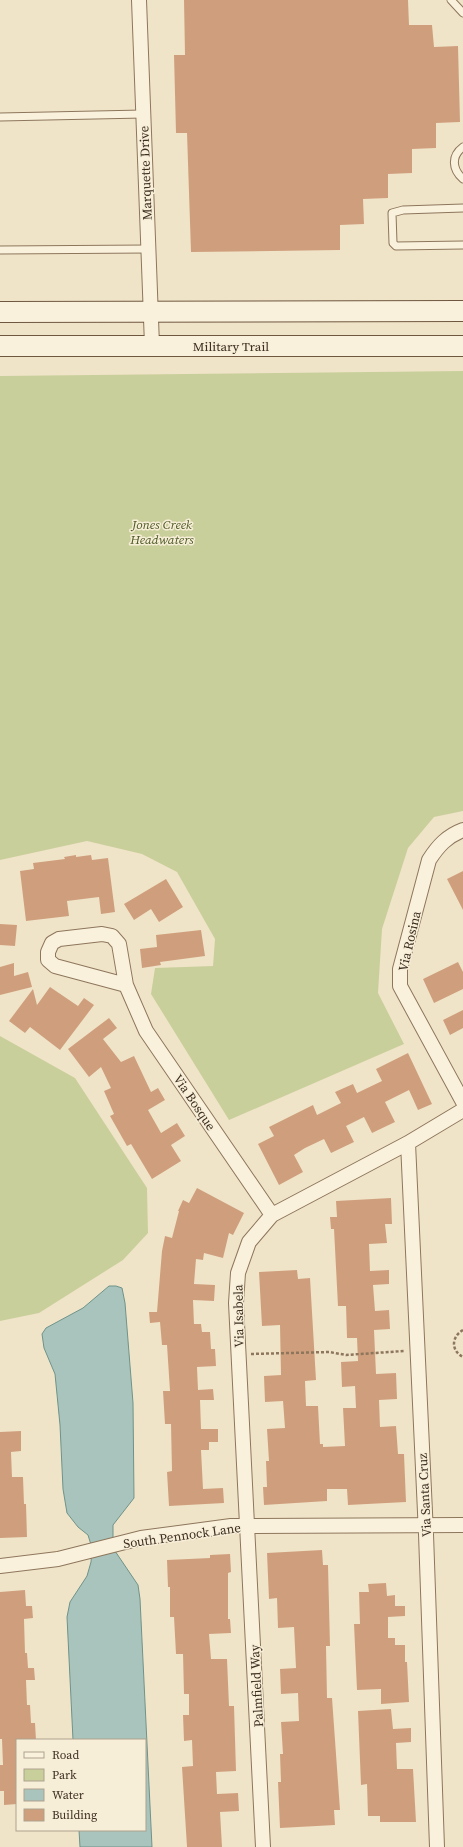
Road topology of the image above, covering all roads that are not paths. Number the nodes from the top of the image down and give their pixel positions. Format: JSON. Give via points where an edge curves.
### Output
{"nodes":[{"id":1,"x":139,"y":0,"type":"edge"},
{"id":2,"x":451,"y":0,"type":"edge"},
{"id":3,"x":463,"y":13,"type":"edge"},
{"id":4,"x":143,"y":114,"type":"junction"},
{"id":5,"x":0,"y":116,"type":"edge"},
{"id":6,"x":463,"y":147,"type":"edge"},
{"id":7,"x":463,"y":179,"type":"edge"},
{"id":8,"x":463,"y":208,"type":"edge"},
{"id":9,"x":463,"y":245,"type":"edge"},
{"id":10,"x":148,"y":249,"type":"junction"},
{"id":11,"x":0,"y":250,"type":"edge"},
{"id":12,"x":151,"y":311,"type":"junction"},
{"id":13,"x":463,"y":311,"type":"edge"},
{"id":14,"x":0,"y":312,"type":"edge"},
{"id":15,"x":0,"y":346,"type":"edge"},
{"id":16,"x":152,"y":346,"type":"junction"},
{"id":17,"x":463,"y":346,"type":"edge"},
{"id":18,"x":463,"y":830,"type":"edge"},
{"id":19,"x":126,"y":985,"type":"junction"},
{"id":20,"x":463,"y":1102,"type":"edge"},
{"id":21,"x":463,"y":1110,"type":"edge"},
{"id":22,"x":408,"y":1143,"type":"junction"},
{"id":23,"x":272,"y":1215,"type":"junction"},
{"id":24,"x":425,"y":1525,"type":"junction"},
{"id":25,"x":248,"y":1526,"type":"junction"},
{"id":26,"x":463,"y":1526,"type":"edge"},
{"id":27,"x":0,"y":1566,"type":"edge"},
{"id":28,"x":263,"y":1847,"type":"edge"},
{"id":29,"x":437,"y":1847,"type":"edge"}],
"edges":[{"from":1,"to":4,"type":"street","name":"Marquette Drive"},
{"from":2,"to":3,"type":"lane"},
{"from":4,"to":5,"type":"lane"},
{"from":4,"to":10,"type":"street","name":"Marquette Drive"},
{"from":6,"to":7,"type":"lane","via":[[457,152],[454,160],[457,172]]},
{"from":8,"to":9,"type":"lane","via":[[403,210],[392,213],[393,243],[396,246]]},
{"from":10,"to":11,"type":"lane"},
{"from":10,"to":12,"type":"street","name":"Marquette Drive"},
{"from":12,"to":13,"type":"main road"},
{"from":12,"to":14,"type":"main road"},
{"from":12,"to":16,"type":"street","name":"Marquette Drive"},
{"from":15,"to":16,"type":"main road","name":"Military Trail"},
{"from":16,"to":17,"type":"main road","name":"Military Trail"},
{"from":18,"to":20,"type":"street","name":"Via Rosina","via":[[451,835],[437,847],[429,860],[400,969],[400,986]]},
{"from":19,"to":19,"type":"street","name":"Via Bosque","via":[[119,944],[112,936],[102,934],[59,939],[52,943],[48,960],[55,966]]},
{"from":19,"to":23,"type":"street","name":"Via Bosque","via":[[146,1031]]},
{"from":21,"to":22,"type":"street","name":"Via Isabela"},
{"from":22,"to":23,"type":"street","name":"Via Isabela"},
{"from":22,"to":24,"type":"street","name":"Via Santa Cruz"},
{"from":23,"to":25,"type":"street","name":"Via Isabela","via":[[249,1242],[238,1273],[236,1303]]},
{"from":24,"to":25,"type":"street","name":"South Pennock Lane"},
{"from":24,"to":26,"type":"street","name":"South Pennock Lane"},
{"from":24,"to":29,"type":"street","name":"Via Santa Cruz"},
{"from":25,"to":27,"type":"street","name":"South Pennock Lane","via":[[230,1526],[141,1538],[58,1559]]},
{"from":25,"to":28,"type":"street","name":"Palmfield Way"}]}
